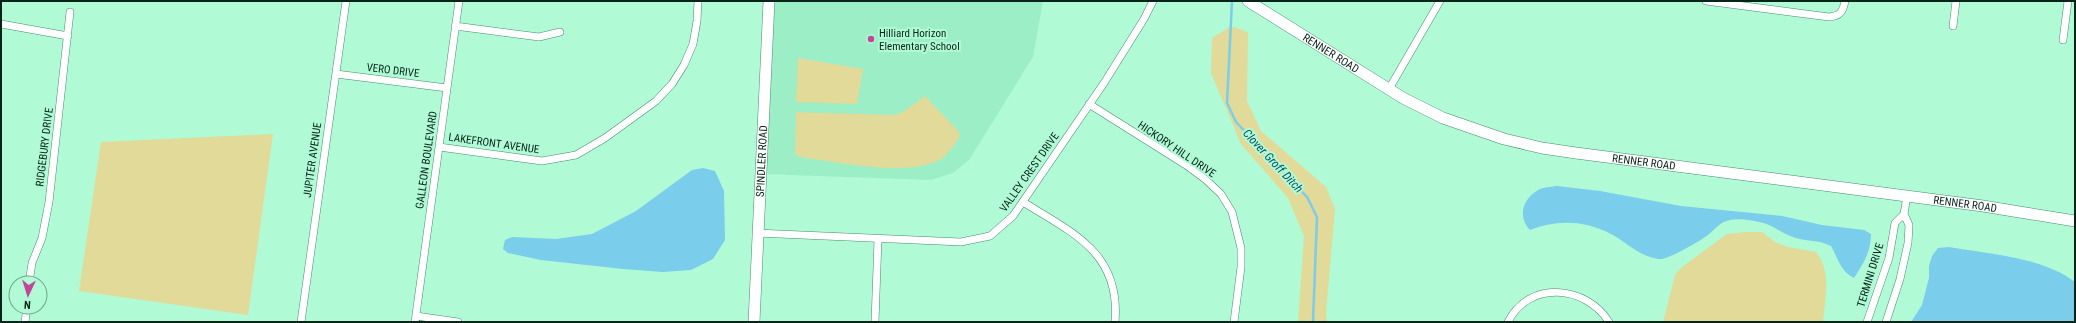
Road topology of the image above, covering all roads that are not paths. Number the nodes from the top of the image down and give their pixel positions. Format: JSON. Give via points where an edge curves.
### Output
{"nodes":[{"id":1,"x":346,"y":1,"type":"edge"},
{"id":2,"x":459,"y":1,"type":"edge"},
{"id":3,"x":698,"y":1,"type":"edge"},
{"id":4,"x":769,"y":1,"type":"edge"},
{"id":5,"x":1153,"y":1,"type":"edge"},
{"id":6,"x":1248,"y":1,"type":"edge"},
{"id":7,"x":1440,"y":1,"type":"edge"},
{"id":8,"x":1706,"y":1,"type":"edge"},
{"id":9,"x":1845,"y":1,"type":"edge"},
{"id":10,"x":1956,"y":1,"type":"edge"},
{"id":11,"x":2068,"y":1,"type":"edge"},
{"id":12,"x":1732,"y":3,"type":"edge"},
{"id":13,"x":70,"y":12,"type":"dead end"},
{"id":14,"x":1,"y":24,"type":"edge"},
{"id":15,"x":456,"y":26,"type":"junction"},
{"id":16,"x":1953,"y":26,"type":"dead end"},
{"id":17,"x":560,"y":32,"type":"dead end"},
{"id":18,"x":68,"y":36,"type":"junction"},
{"id":19,"x":2063,"y":40,"type":"dead end"},
{"id":20,"x":336,"y":74,"type":"junction"},
{"id":21,"x":447,"y":88,"type":"junction"},
{"id":22,"x":1388,"y":89,"type":"junction"},
{"id":23,"x":1089,"y":104,"type":"junction"},
{"id":24,"x":439,"y":147,"type":"junction"},
{"id":25,"x":1907,"y":196,"type":"junction"},
{"id":26,"x":1023,"y":202,"type":"junction"},
{"id":27,"x":1904,"y":214,"type":"junction"},
{"id":28,"x":2075,"y":221,"type":"edge"},
{"id":29,"x":758,"y":233,"type":"junction"},
{"id":30,"x":878,"y":239,"type":"junction"},
{"id":31,"x":30,"y":275,"type":"edge"},
{"id":32,"x":416,"y":319,"type":"edge"},
{"id":33,"x":301,"y":322,"type":"edge"},
{"id":34,"x":458,"y":322,"type":"edge"},
{"id":35,"x":754,"y":322,"type":"edge"},
{"id":36,"x":875,"y":322,"type":"edge"},
{"id":37,"x":1114,"y":322,"type":"edge"},
{"id":38,"x":1234,"y":322,"type":"edge"},
{"id":39,"x":1508,"y":322,"type":"edge"},
{"id":40,"x":1609,"y":322,"type":"edge"},
{"id":41,"x":1867,"y":322,"type":"edge"},
{"id":42,"x":1886,"y":322,"type":"edge"}],
"edges":[{"from":1,"to":20,"type":"street","name":"JUPITER AVENUE"},
{"from":2,"to":15,"type":"street","name":"GALLEON BOULEVARD"},
{"from":3,"to":24,"type":"street","name":"LAKEFRONT AVENUE","via":[[693,44],[672,84],[656,101],[605,138],[576,155],[542,161]]},
{"from":4,"to":29,"type":"main road","name":"SPINDLER ROAD"},
{"from":5,"to":23,"type":"street","name":"VALLEY CREST DRIVE"},
{"from":6,"to":22,"type":"main road","name":"RENNER ROAD"},
{"from":7,"to":22,"type":"street"},
{"from":8,"to":12,"type":"street"},
{"from":9,"to":12,"type":"street","via":[[1844,9],[1838,16],[1829,17]]},
{"from":10,"to":16,"type":"street"},
{"from":11,"to":19,"type":"street"},
{"from":13,"to":18,"type":"street","name":"RIDGEBURY DRIVE"},
{"from":14,"to":18,"type":"street"},
{"from":15,"to":17,"type":"street","via":[[539,37]]},
{"from":15,"to":21,"type":"street","name":"GALLEON BOULEVARD"},
{"from":18,"to":31,"type":"street","name":"RIDGEBURY DRIVE","via":[[49,202],[42,238]]},
{"from":20,"to":21,"type":"street","name":"VERO DRIVE"},
{"from":20,"to":33,"type":"street","name":"JUPITER AVENUE"},
{"from":21,"to":24,"type":"street","name":"GALLEON BOULEVARD"},
{"from":22,"to":25,"type":"main road","name":"RENNER ROAD","via":[[1443,118],[1504,139],[1542,148]]},
{"from":23,"to":26,"type":"street","name":"VALLEY CREST DRIVE"},
{"from":23,"to":38,"type":"street","name":"HICKORY HILL DRIVE","via":[[1186,165],[1221,194],[1232,212],[1241,248]]},
{"from":24,"to":32,"type":"street","name":"GALLEON BOULEVARD"},
{"from":25,"to":27,"type":"street","name":"TERMINI DRIVE"},
{"from":25,"to":28,"type":"main road","name":"RENNER ROAD"},
{"from":26,"to":30,"type":"street","name":"VALLEY CREST DRIVE","via":[[1013,216],[990,236],[960,242]]},
{"from":26,"to":37,"type":"street","via":[[1088,244],[1100,257],[1112,284],[1115,301]]},
{"from":27,"to":41,"type":"street","name":"TERMINI DRIVE","via":[[1895,223],[1889,258]]},
{"from":27,"to":42,"type":"street","name":"TERMINI DRIVE","via":[[1909,225],[1908,243]]},
{"from":29,"to":30,"type":"street","name":"VALLEY CREST DRIVE"},
{"from":29,"to":35,"type":"main road","name":"SPINDLER ROAD"},
{"from":30,"to":36,"type":"street"},
{"from":32,"to":34,"type":"street"},
{"from":39,"to":40,"type":"street","via":[[1512,314],[1527,300],[1551,292],[1566,292],[1580,296],[1594,305]]}]}
